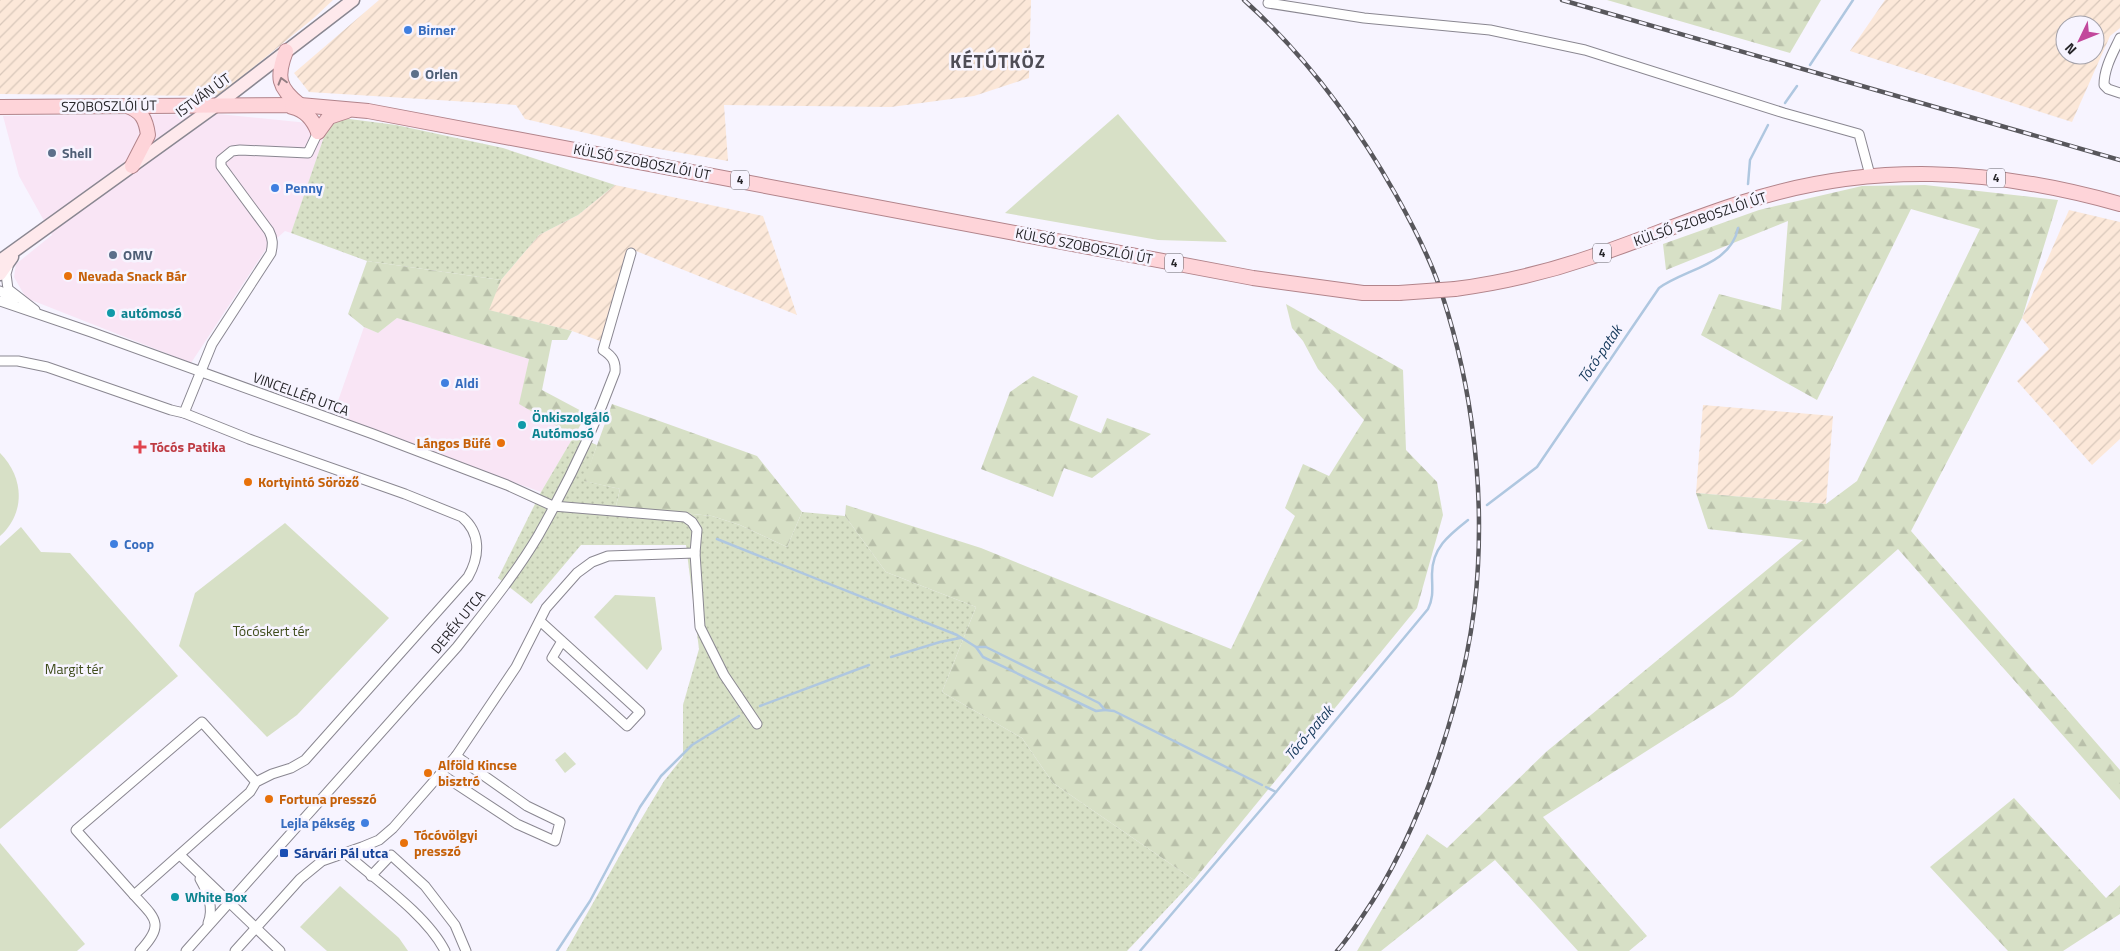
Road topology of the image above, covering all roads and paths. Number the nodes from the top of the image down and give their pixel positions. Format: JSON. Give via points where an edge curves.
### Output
{"nodes":[{"id":1,"x":353,"y":0,"type":"edge"},
{"id":2,"x":1268,"y":2,"type":"dead end"},
{"id":3,"x":2120,"y":38,"type":"edge"},
{"id":4,"x":286,"y":51,"type":"junction"},
{"id":5,"x":2120,"y":93,"type":"edge"},
{"id":6,"x":218,"y":104,"type":"junction"},
{"id":7,"x":284,"y":105,"type":"junction"},
{"id":8,"x":300,"y":105,"type":"junction"},
{"id":9,"x":124,"y":106,"type":"junction"},
{"id":10,"x":0,"y":107,"type":"edge"},
{"id":11,"x":352,"y":109,"type":"junction"},
{"id":12,"x":318,"y":132,"type":"junction"},
{"id":13,"x":132,"y":166,"type":"junction"},
{"id":14,"x":1870,"y":176,"type":"junction"},
{"id":15,"x":2120,"y":204,"type":"edge"},
{"id":16,"x":20,"y":247,"type":"junction"},
{"id":17,"x":631,"y":252,"type":"dead end"},
{"id":18,"x":0,"y":261,"type":"edge"},
{"id":19,"x":0,"y":274,"type":"edge"},
{"id":20,"x":0,"y":291,"type":"edge"},
{"id":21,"x":0,"y":301,"type":"edge"},
{"id":22,"x":39,"y":313,"type":"junction"},
{"id":23,"x":0,"y":362,"type":"edge"},
{"id":24,"x":199,"y":372,"type":"junction"},
{"id":25,"x":184,"y":413,"type":"junction"},
{"id":26,"x":553,"y":506,"type":"junction"},
{"id":27,"x":695,"y":552,"type":"junction"},
{"id":28,"x":540,"y":621,"type":"junction"},
{"id":29,"x":562,"y":641,"type":"junction"},
{"id":30,"x":757,"y":724,"type":"dead end"},
{"id":31,"x":456,"y":756,"type":"junction"},
{"id":32,"x":441,"y":774,"type":"junction"},
{"id":33,"x":256,"y":782,"type":"junction"},
{"id":34,"x":346,"y":853,"type":"junction"},
{"id":35,"x":180,"y":855,"type":"junction"},
{"id":36,"x":190,"y":864,"type":"junction"},
{"id":37,"x":371,"y":876,"type":"junction"},
{"id":38,"x":134,"y":895,"type":"junction"},
{"id":39,"x":228,"y":903,"type":"junction"},
{"id":40,"x":255,"y":928,"type":"junction"},
{"id":41,"x":206,"y":929,"type":"junction"},
{"id":42,"x":140,"y":951,"type":"edge"},
{"id":43,"x":186,"y":951,"type":"edge"},
{"id":44,"x":235,"y":951,"type":"edge"},
{"id":45,"x":280,"y":951,"type":"edge"},
{"id":46,"x":445,"y":951,"type":"edge"},
{"id":47,"x":466,"y":951,"type":"edge"}],
"edges":[{"from":1,"to":4,"type":"street","name":"ISTVÁN ÚT"},
{"from":2,"to":14,"type":"street","via":[[1364,18],[1490,30],[1585,50],[1859,134]]},
{"from":3,"to":5,"type":"street","via":[[2105,70],[2104,85]]},
{"from":4,"to":6,"type":"street","name":"ISTVÁN ÚT"},
{"from":8,"to":4,"type":"main road","one_way":true,"via":[[288,95],[280,81],[279,68]]},
{"from":6,"to":7,"type":"main road","name":"KÜLSŐ SZOBOSZLÓI ÚT","number":"4"},
{"from":6,"to":9,"type":"main road","name":"SZOBOSZLÓI ÚT","number":"4"},
{"from":6,"to":13,"type":"street","name":"ISTVÁN ÚT"},
{"from":7,"to":8,"type":"main road","name":"KÜLSŐ SZOBOSZLÓI ÚT","number":"4"},
{"from":7,"to":12,"type":"main road","via":[[305,113]]},
{"from":8,"to":11,"type":"main road","name":"KÜLSŐ SZOBOSZLÓI ÚT","number":"4"},
{"from":9,"to":10,"type":"main road","name":"SZOBOSZLÓI ÚT","number":"4"},
{"from":9,"to":13,"type":"main road","via":[[138,111],[148,135]]},
{"from":11,"to":12,"type":"main road","via":[[329,117]]},
{"from":11,"to":14,"type":"main road","name":"KÜLSŐ SZOBOSZLÓI ÚT","number":"4","bridge":true,"via":[[1253,278],[1363,293],[1455,290],[1510,280],[1558,267],[1775,193],[1826,181]]},
{"from":12,"to":24,"type":"street","via":[[308,153],[240,150],[232,151],[221,160],[221,166],[269,231],[273,244],[271,253],[212,344]]},
{"from":13,"to":16,"type":"street","name":"ISTVÁN ÚT"},
{"from":14,"to":15,"type":"main road","name":"KÜLSŐ SZOBOSZLÓI ÚT","number":"4","via":[[1934,173],[1992,177]]},
{"from":16,"to":18,"type":"street","name":"ISTVÁN ÚT"},
{"from":16,"to":19,"type":"street","name":"ISTVÁN ÚT"},
{"from":16,"to":22,"type":"street","via":[[6,270],[7,285],[14,296]]},
{"from":17,"to":26,"type":"street","name":"DERÉK UTCA","via":[[603,350],[613,358],[615,372],[601,412]]},
{"from":20,"to":22,"type":"street","name":"VINCELLÉR UTCA"},
{"from":21,"to":22,"type":"street","name":"VINCELLÉR UTCA"},
{"from":22,"to":24,"type":"street","name":"VINCELLÉR UTCA"},
{"from":23,"to":25,"type":"street","via":[[18,361],[47,367]]},
{"from":24,"to":25,"type":"street"},
{"from":24,"to":26,"type":"street","name":"VINCELLÉR UTCA","via":[[399,444]]},
{"from":25,"to":33,"type":"street","name":"DERÉK UTCA","via":[[452,513],[469,524],[477,541],[476,558],[468,577],[305,760]]},
{"from":26,"to":27,"type":"street","via":[[685,517],[697,530]]},
{"from":26,"to":39,"type":"street","name":"DERÉK UTCA","via":[[522,559],[457,647]]},
{"from":27,"to":28,"type":"street","via":[[608,556],[592,562],[570,580],[546,608]]},
{"from":27,"to":30,"type":"street","via":[[700,627],[724,675]]},
{"from":28,"to":29,"type":"street"},
{"from":28,"to":31,"type":"street","via":[[516,667]]},
{"from":29,"to":29,"type":"street","via":[[640,712],[627,726],[552,658]]},
{"from":31,"to":32,"type":"street"},
{"from":31,"to":32,"type":"street","via":[[527,806],[560,822],[555,841],[517,824]]},
{"from":32,"to":34,"type":"street","via":[[379,840]]},
{"from":33,"to":35,"type":"street","name":"DERÉK UTCA","via":[[250,792]]},
{"from":33,"to":38,"type":"street","via":[[202,722],[76,830]]},
{"from":34,"to":37,"type":"street"},
{"from":34,"to":40,"type":"street","via":[[322,861],[300,879]]},
{"from":35,"to":36,"type":"street"},
{"from":35,"to":38,"type":"street","name":"DERÉK UTCA"},
{"from":36,"to":39,"type":"street"},
{"from":36,"to":41,"type":"street","via":[[209,900],[211,912]]},
{"from":37,"to":46,"type":"street","via":[[438,937]]},
{"from":37,"to":47,"type":"street","via":[[391,855],[425,886],[455,925]]},
{"from":38,"to":42,"type":"street","via":[[153,916],[156,928]]},
{"from":39,"to":40,"type":"street"},
{"from":39,"to":41,"type":"street","name":"DERÉK UTCA"},
{"from":40,"to":44,"type":"street"},
{"from":40,"to":45,"type":"street"},
{"from":41,"to":43,"type":"street","name":"DERÉK UTCA"}]}
